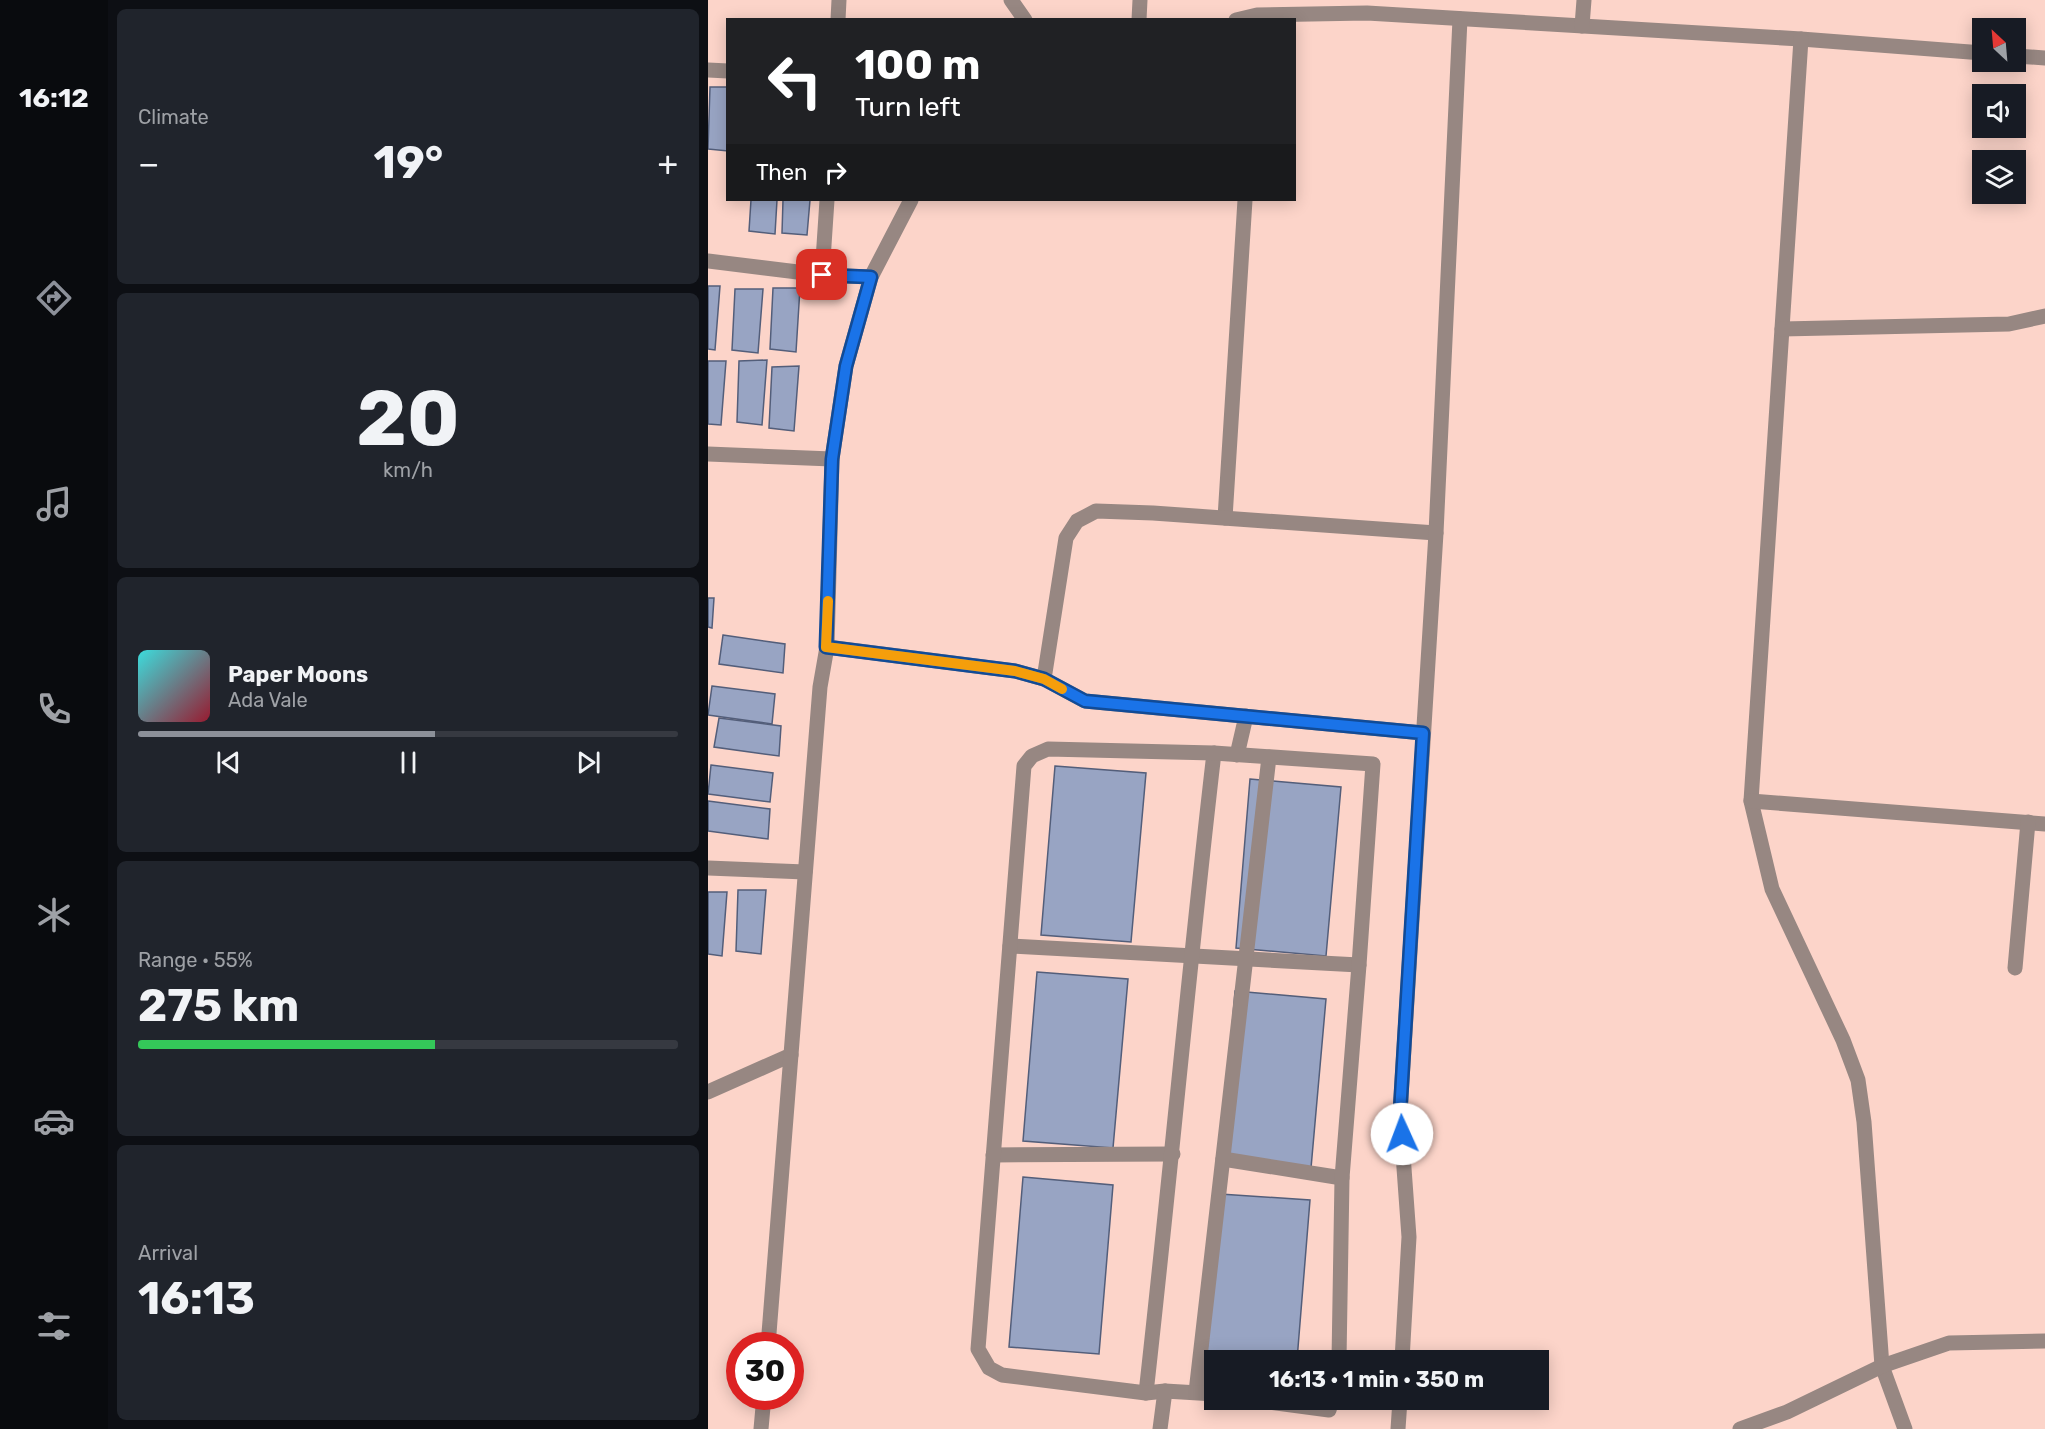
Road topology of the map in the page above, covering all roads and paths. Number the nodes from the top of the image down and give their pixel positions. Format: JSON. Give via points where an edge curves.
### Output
{"nodes":[{"id":1,"x":839,"y":0,"type":"edge"},
{"id":2,"x":1011,"y":0,"type":"edge"},
{"id":3,"x":1140,"y":0,"type":"edge"},
{"id":4,"x":1584,"y":0,"type":"edge"},
{"id":5,"x":1299,"y":7,"type":"edge"},
{"id":6,"x":1257,"y":17,"type":"edge"},
{"id":7,"x":838,"y":18,"type":"edge"},
{"id":8,"x":1023,"y":18,"type":"edge"},
{"id":9,"x":1139,"y":18,"type":"edge"},
{"id":10,"x":1460,"y":19,"type":"junction"},
{"id":11,"x":1582,"y":26,"type":"junction"},
{"id":12,"x":1801,"y":39,"type":"junction"},
{"id":13,"x":1972,"y":52,"type":"edge"},
{"id":14,"x":2026,"y":57,"type":"edge"},
{"id":15,"x":2045,"y":58,"type":"edge"},
{"id":16,"x":708,"y":70,"type":"edge"},
{"id":17,"x":726,"y":71,"type":"edge"},
{"id":18,"x":827,"y":201,"type":"edge"},
{"id":19,"x":910,"y":201,"type":"edge"},
{"id":20,"x":1245,"y":201,"type":"edge"},
{"id":21,"x":708,"y":261,"type":"edge"},
{"id":22,"x":822,"y":275,"type":"junction"},
{"id":23,"x":871,"y":277,"type":"junction"},
{"id":24,"x":2045,"y":316,"type":"edge"},
{"id":25,"x":1782,"y":329,"type":"junction"},
{"id":26,"x":708,"y":454,"type":"edge"},
{"id":27,"x":832,"y":459,"type":"junction"},
{"id":28,"x":1225,"y":518,"type":"junction"},
{"id":29,"x":1436,"y":533,"type":"junction"},
{"id":30,"x":826,"y":647,"type":"junction"},
{"id":31,"x":1044,"y":679,"type":"junction"},
{"id":32,"x":1246,"y":716,"type":"junction"},
{"id":33,"x":1423,"y":733,"type":"junction"},
{"id":34,"x":1214,"y":753,"type":"junction"},
{"id":35,"x":1238,"y":755,"type":"junction"},
{"id":36,"x":1269,"y":757,"type":"junction"},
{"id":37,"x":1751,"y":801,"type":"junction"},
{"id":38,"x":2028,"y":822,"type":"junction"},
{"id":39,"x":2045,"y":824,"type":"edge"},
{"id":40,"x":708,"y":868,"type":"edge"},
{"id":41,"x":805,"y":872,"type":"junction"},
{"id":42,"x":1010,"y":946,"type":"junction"},
{"id":43,"x":1191,"y":956,"type":"junction"},
{"id":44,"x":1246,"y":959,"type":"junction"},
{"id":45,"x":1359,"y":965,"type":"junction"},
{"id":46,"x":2015,"y":968,"type":"dead end"},
{"id":47,"x":791,"y":1055,"type":"junction"},
{"id":48,"x":708,"y":1092,"type":"edge"},
{"id":49,"x":1173,"y":1154,"type":"junction"},
{"id":50,"x":993,"y":1155,"type":"junction"},
{"id":51,"x":1223,"y":1159,"type":"junction"},
{"id":52,"x":1342,"y":1178,"type":"junction"},
{"id":53,"x":769,"y":1332,"type":"edge"},
{"id":54,"x":2045,"y":1341,"type":"edge"},
{"id":55,"x":1340,"y":1350,"type":"edge"},
{"id":56,"x":1403,"y":1350,"type":"edge"},
{"id":57,"x":1882,"y":1366,"type":"junction"},
{"id":58,"x":1165,"y":1391,"type":"junction"},
{"id":59,"x":1196,"y":1392,"type":"junction"},
{"id":60,"x":1146,"y":1393,"type":"junction"},
{"id":61,"x":1204,"y":1393,"type":"edge"},
{"id":62,"x":763,"y":1410,"type":"edge"},
{"id":63,"x":1399,"y":1410,"type":"edge"},
{"id":64,"x":761,"y":1429,"type":"edge"},
{"id":65,"x":1160,"y":1429,"type":"edge"},
{"id":66,"x":1398,"y":1429,"type":"edge"},
{"id":67,"x":1740,"y":1429,"type":"edge"},
{"id":68,"x":1905,"y":1429,"type":"edge"}],
"edges":[{"from":1,"to":7,"type":"street"},
{"from":2,"to":8,"type":"street"},
{"from":3,"to":9,"type":"street"},
{"from":4,"to":11,"type":"street"},
{"from":5,"to":6,"type":"street"},
{"from":5,"to":10,"type":"street"},
{"from":10,"to":11,"type":"street"},
{"from":10,"to":29,"type":"street"},
{"from":11,"to":12,"type":"street"},
{"from":12,"to":13,"type":"street"},
{"from":12,"to":25,"type":"street"},
{"from":14,"to":15,"type":"street"},
{"from":16,"to":17,"type":"street"},
{"from":18,"to":22,"type":"street"},
{"from":19,"to":23,"type":"street"},
{"from":20,"to":28,"type":"street"},
{"from":21,"to":22,"type":"street"},
{"from":22,"to":23,"type":"street"},
{"from":23,"to":27,"type":"street","via":[[846,366]]},
{"from":24,"to":25,"type":"street","via":[[2009,324]]},
{"from":25,"to":37,"type":"street"},
{"from":26,"to":27,"type":"street"},
{"from":27,"to":30,"type":"street"},
{"from":28,"to":29,"type":"street"},
{"from":28,"to":31,"type":"street","via":[[1096,511],[1077,521],[1066,538]]},
{"from":29,"to":33,"type":"street"},
{"from":30,"to":31,"type":"street","via":[[1015,671]]},
{"from":30,"to":41,"type":"street"},
{"from":31,"to":32,"type":"street","via":[[1085,701]]},
{"from":32,"to":33,"type":"street"},
{"from":32,"to":35,"type":"street"},
{"from":33,"to":56,"type":"street","via":[[1400,1113],[1409,1237]]},
{"from":34,"to":35,"type":"street"},
{"from":34,"to":42,"type":"street","via":[[1048,749],[1032,756],[1024,765]]},
{"from":34,"to":43,"type":"street"},
{"from":35,"to":36,"type":"street"},
{"from":36,"to":44,"type":"street"},
{"from":36,"to":45,"type":"street","via":[[1373,764]]},
{"from":37,"to":38,"type":"street"},
{"from":37,"to":57,"type":"street","via":[[1772,889],[1858,1080]]},
{"from":38,"to":39,"type":"street"},
{"from":38,"to":46,"type":"street"},
{"from":40,"to":41,"type":"street"},
{"from":41,"to":47,"type":"street"},
{"from":42,"to":43,"type":"street"},
{"from":42,"to":50,"type":"street"},
{"from":43,"to":44,"type":"street"},
{"from":43,"to":49,"type":"street"},
{"from":44,"to":45,"type":"street"},
{"from":44,"to":51,"type":"street"},
{"from":45,"to":52,"type":"street"},
{"from":47,"to":48,"type":"street"},
{"from":47,"to":53,"type":"street"},
{"from":49,"to":50,"type":"street"},
{"from":49,"to":60,"type":"street"},
{"from":50,"to":60,"type":"street","via":[[978,1349],[988,1368],[1002,1376]]},
{"from":51,"to":52,"type":"street"},
{"from":51,"to":59,"type":"street"},
{"from":52,"to":55,"type":"street"},
{"from":54,"to":57,"type":"street","via":[[1949,1343]]},
{"from":57,"to":67,"type":"street","via":[[1786,1412]]},
{"from":57,"to":68,"type":"street"},
{"from":58,"to":59,"type":"street"},
{"from":58,"to":60,"type":"street"},
{"from":58,"to":65,"type":"street"},
{"from":59,"to":61,"type":"street"},
{"from":62,"to":64,"type":"street"},
{"from":63,"to":66,"type":"street"}]}
